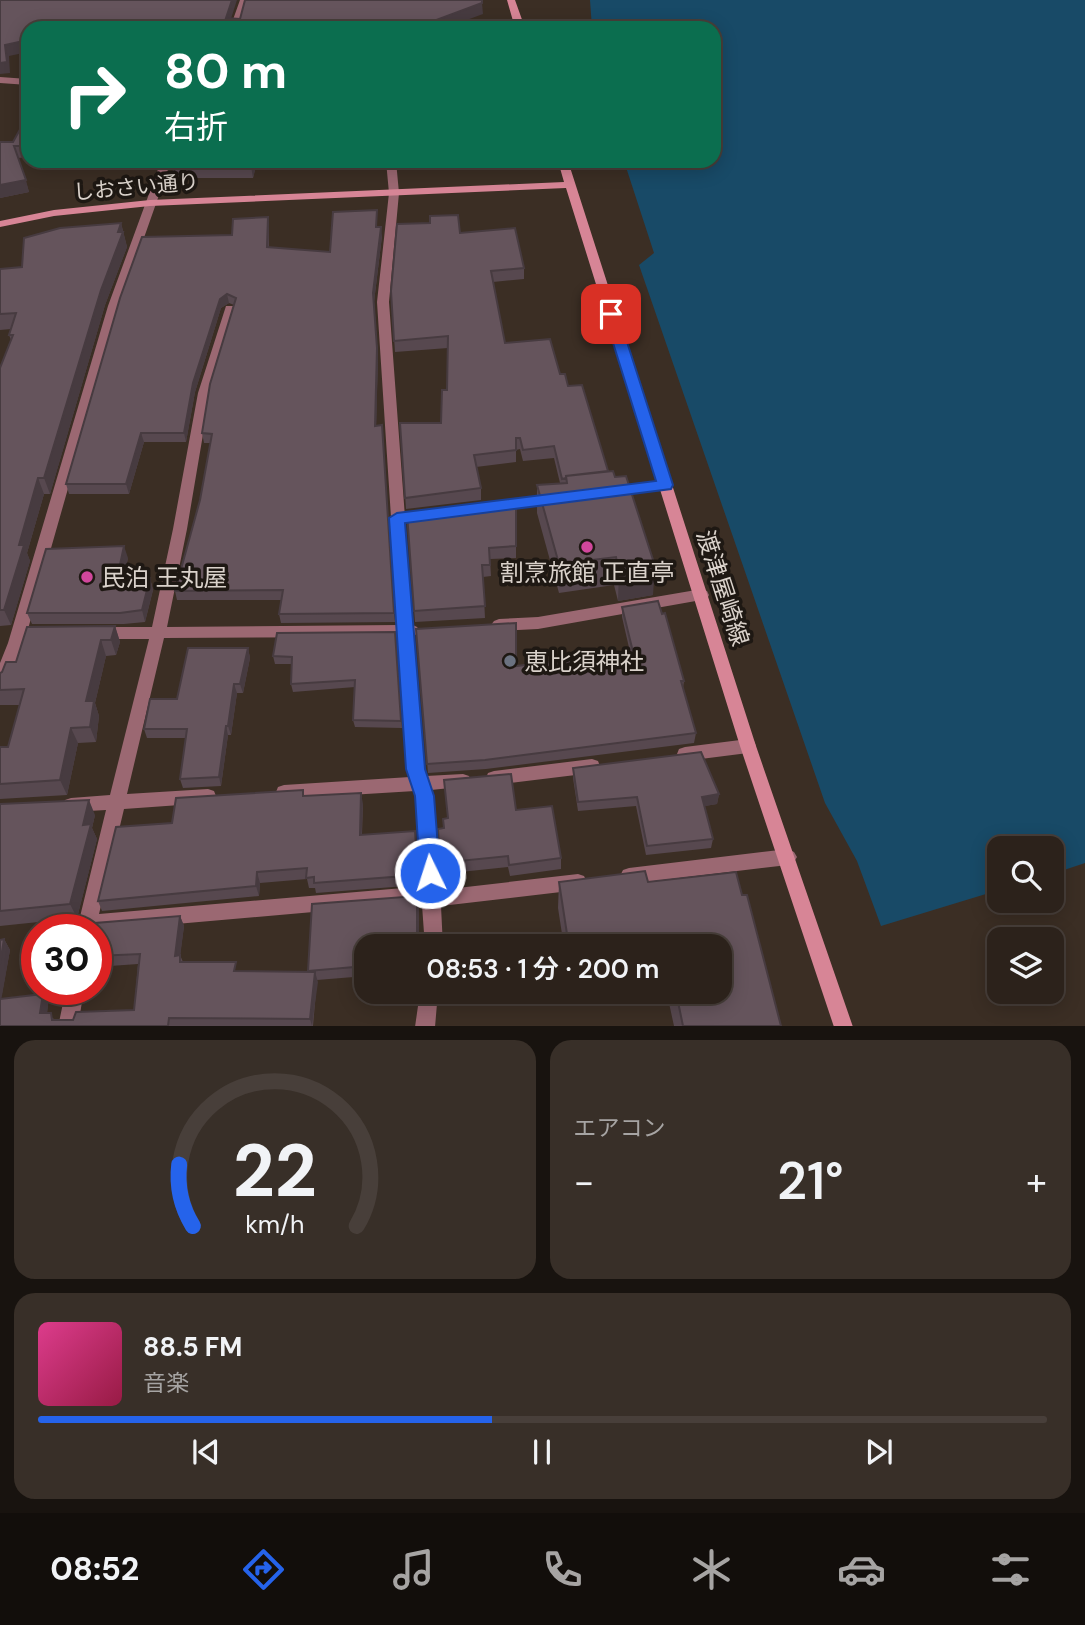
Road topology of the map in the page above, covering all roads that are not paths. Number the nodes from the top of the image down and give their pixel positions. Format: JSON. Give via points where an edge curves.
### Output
{"nodes":[{"id":1,"x":244,"y":0,"type":"edge"},
{"id":2,"x":511,"y":0,"type":"edge"},
{"id":3,"x":237,"y":21,"type":"edge"},
{"id":4,"x":518,"y":21,"type":"edge"},
{"id":5,"x":0,"y":80,"type":"edge"},
{"id":6,"x":21,"y":82,"type":"edge"},
{"id":7,"x":163,"y":168,"type":"edge"},
{"id":8,"x":392,"y":168,"type":"edge"},
{"id":9,"x":565,"y":168,"type":"edge"},
{"id":10,"x":570,"y":185,"type":"junction"},
{"id":11,"x":394,"y":193,"type":"junction"},
{"id":12,"x":150,"y":203,"type":"junction"},
{"id":13,"x":0,"y":224,"type":"edge"},
{"id":14,"x":230,"y":309,"type":"edge"},
{"id":15,"x":666,"y":485,"type":"junction"},
{"id":16,"x":598,"y":494,"type":"edge"},
{"id":17,"x":571,"y":497,"type":"edge"},
{"id":18,"x":491,"y":507,"type":"edge"},
{"id":19,"x":702,"y":595,"type":"junction"},
{"id":20,"x":485,"y":626,"type":"edge"},
{"id":21,"x":432,"y":629,"type":"edge"},
{"id":22,"x":405,"y":631,"type":"junction"},
{"id":23,"x":158,"y":633,"type":"junction"},
{"id":24,"x":88,"y":634,"type":"edge"},
{"id":25,"x":17,"y":639,"type":"edge"},
{"id":26,"x":0,"y":682,"type":"edge"},
{"id":27,"x":748,"y":746,"type":"junction"},
{"id":28,"x":666,"y":757,"type":"edge"},
{"id":29,"x":610,"y":764,"type":"edge"},
{"id":30,"x":421,"y":784,"type":"junction"},
{"id":31,"x":269,"y":792,"type":"edge"},
{"id":32,"x":227,"y":795,"type":"edge"},
{"id":33,"x":117,"y":801,"type":"junction"},
{"id":34,"x":48,"y":807,"type":"edge"},
{"id":35,"x":788,"y":857,"type":"junction"},
{"id":36,"x":432,"y":899,"type":"junction"},
{"id":37,"x":90,"y":914,"type":"edge"},
{"id":38,"x":112,"y":924,"type":"edge"},
{"id":39,"x":433,"y":934,"type":"edge"},
{"id":40,"x":428,"y":1004,"type":"edge"},
{"id":41,"x":72,"y":1005,"type":"edge"},
{"id":42,"x":68,"y":1026,"type":"edge"},
{"id":43,"x":425,"y":1026,"type":"edge"},
{"id":44,"x":844,"y":1026,"type":"edge"}],
"edges":[{"from":1,"to":3,"type":"street"},
{"from":2,"to":4,"type":"main road"},
{"from":5,"to":6,"type":"street"},
{"from":7,"to":12,"type":"street"},
{"from":8,"to":11,"type":"street"},
{"from":9,"to":10,"type":"main road","name":"渡津屋崎線"},
{"from":10,"to":11,"type":"main road","name":"しおさい通り"},
{"from":10,"to":15,"type":"main road","name":"渡津屋崎線"},
{"from":11,"to":12,"type":"main road","name":"しおさい通り"},
{"from":11,"to":22,"type":"street","via":[[383,302],[404,517]]},
{"from":12,"to":13,"type":"main road","name":"しおさい通り"},
{"from":12,"to":25,"type":"street","via":[[114,306]]},
{"from":14,"to":23,"type":"street","via":[[204,393]]},
{"from":15,"to":16,"type":"street"},
{"from":15,"to":19,"type":"main road","name":"渡津屋崎線"},
{"from":17,"to":18,"type":"street"},
{"from":19,"to":20,"type":"street","via":[[538,623]]},
{"from":19,"to":27,"type":"main road","name":"渡津屋崎線"},
{"from":21,"to":22,"type":"street"},
{"from":22,"to":23,"type":"street"},
{"from":22,"to":30,"type":"street","via":[[415,769]]},
{"from":23,"to":24,"type":"street"},
{"from":23,"to":33,"type":"street"},
{"from":25,"to":26,"type":"street"},
{"from":27,"to":28,"type":"street"},
{"from":27,"to":35,"type":"main road","name":"渡津屋崎線"},
{"from":29,"to":30,"type":"street"},
{"from":30,"to":31,"type":"street"},
{"from":30,"to":36,"type":"street"},
{"from":32,"to":33,"type":"street"},
{"from":33,"to":34,"type":"street"},
{"from":33,"to":37,"type":"street"},
{"from":35,"to":36,"type":"street"},
{"from":35,"to":44,"type":"main road","name":"渡津屋崎線"},
{"from":36,"to":38,"type":"street","via":[[415,895],[373,898]]},
{"from":36,"to":39,"type":"street"},
{"from":40,"to":43,"type":"street"},
{"from":41,"to":42,"type":"street"}]}
